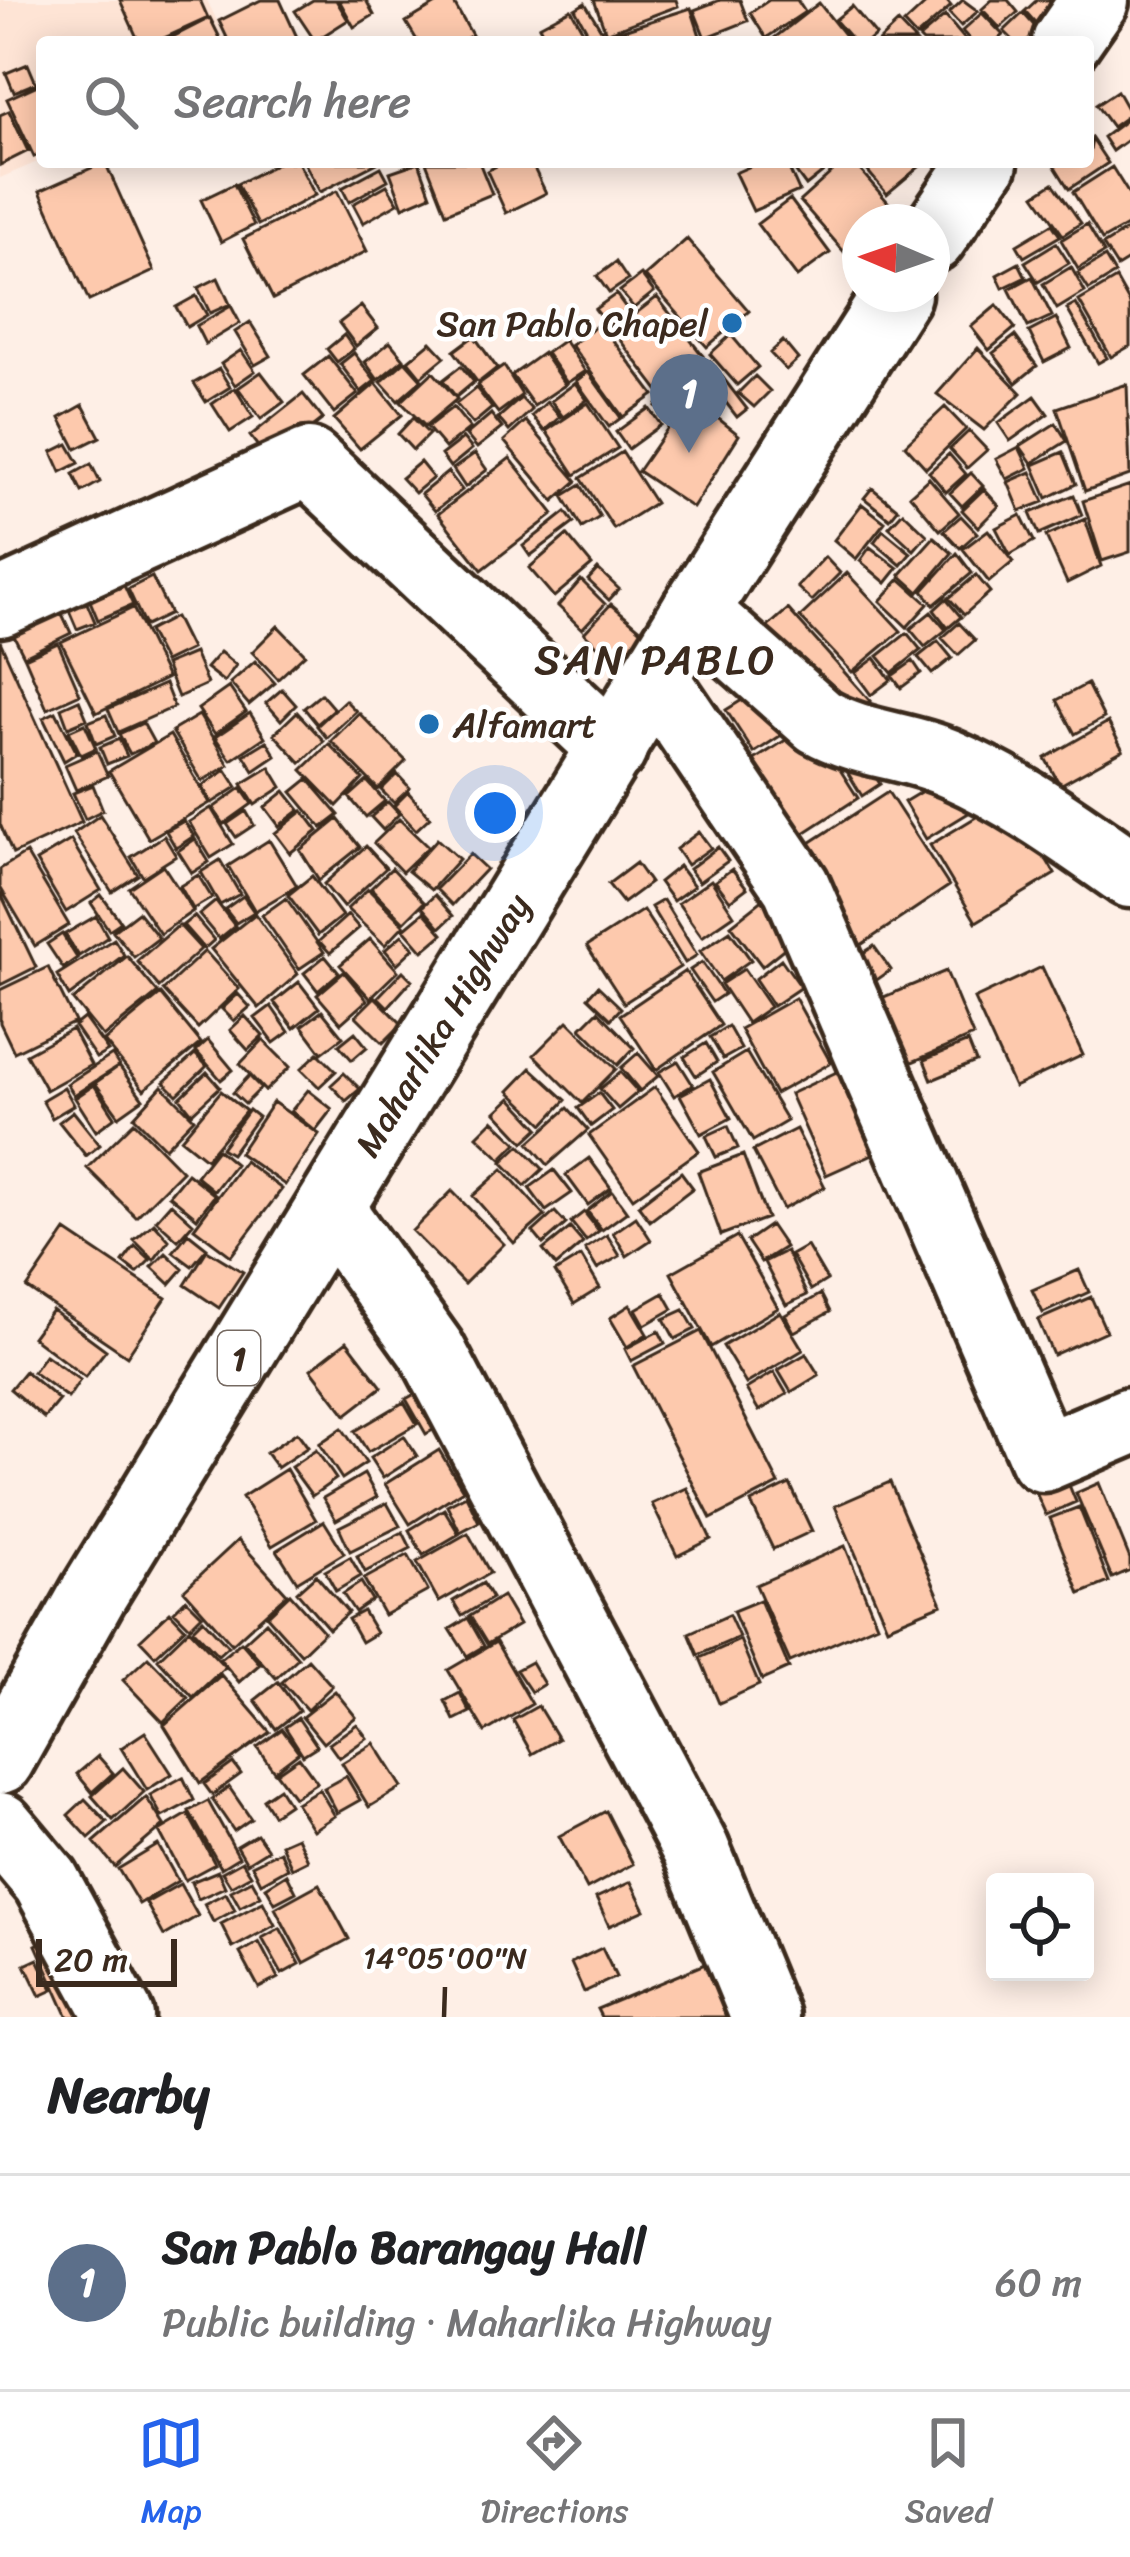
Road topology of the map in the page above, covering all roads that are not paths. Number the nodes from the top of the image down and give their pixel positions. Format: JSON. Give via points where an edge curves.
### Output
{"nodes":[{"id":1,"x":1095,"y":0,"type":"edge"},
{"id":2,"x":1070,"y":36,"type":"edge"},
{"id":3,"x":980,"y":168,"type":"edge"},
{"id":4,"x":950,"y":212,"type":"edge"},
{"id":5,"x":886,"y":312,"type":"edge"},
{"id":6,"x":0,"y":603,"type":"edge"},
{"id":7,"x":695,"y":611,"type":"junction"},
{"id":8,"x":655,"y":678,"type":"junction"},
{"id":9,"x":613,"y":749,"type":"junction"},
{"id":10,"x":1130,"y":874,"type":"edge"},
{"id":11,"x":331,"y":1210,"type":"junction"},
{"id":12,"x":1130,"y":1420,"type":"edge"},
{"id":13,"x":0,"y":1760,"type":"edge"},
{"id":14,"x":0,"y":1826,"type":"edge"},
{"id":15,"x":120,"y":2017,"type":"edge"},
{"id":16,"x":765,"y":2017,"type":"edge"}],
"edges":[{"from":1,"to":2,"type":"main road"},
{"from":3,"to":4,"type":"main road"},
{"from":5,"to":7,"type":"main road","name":"Maharlika Highway","number":"1"},
{"from":6,"to":9,"type":"main road","via":[[308,462]]},
{"from":7,"to":8,"type":"main road","name":"Maharlika Highway","number":"1"},
{"from":7,"to":10,"type":"main road","via":[[819,721],[843,735],[950,763],[1042,812]]},
{"from":8,"to":9,"type":"main road","name":"Maharlika Highway","number":"1"},
{"from":8,"to":12,"type":"main road","via":[[796,886],[1043,1458]]},
{"from":9,"to":11,"type":"main road","name":"Maharlika Highway","number":"1"},
{"from":11,"to":13,"type":"main road","name":"Maharlika Highway","number":"1"},
{"from":11,"to":16,"type":"main road","via":[[432,1351],[696,1850]]},
{"from":14,"to":15,"type":"main road","via":[[46,1881]]}]}
